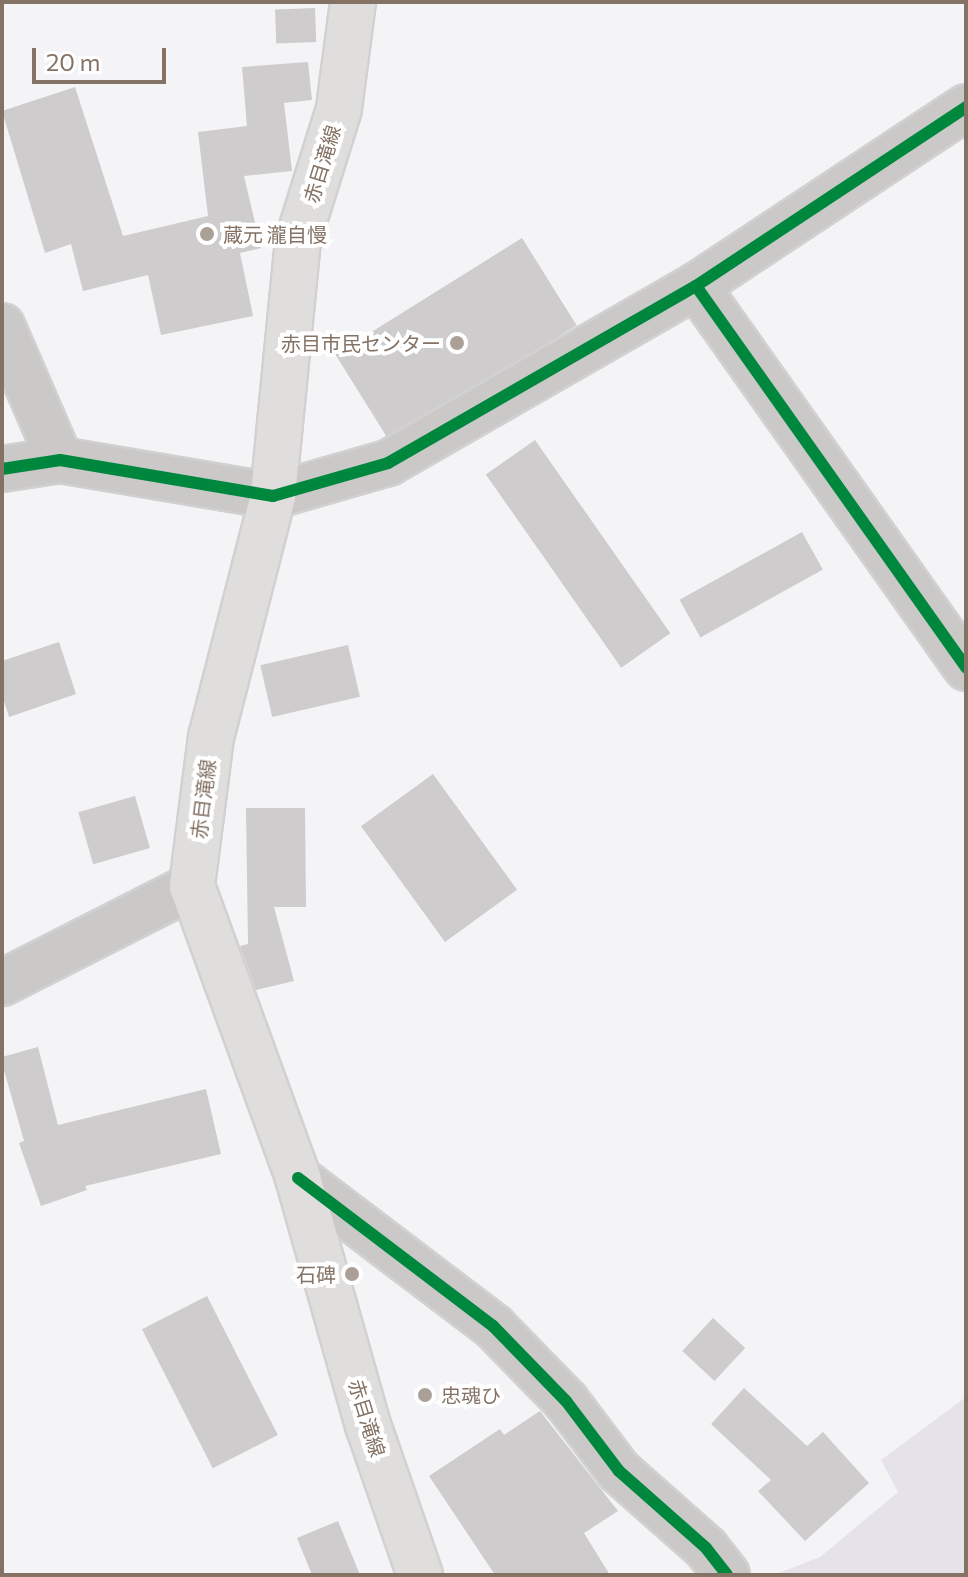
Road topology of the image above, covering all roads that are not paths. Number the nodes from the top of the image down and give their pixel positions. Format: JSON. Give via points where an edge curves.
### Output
{"nodes":[{"id":1,"x":353,"y":2,"type":"edge"},
{"id":2,"x":966,"y":107,"type":"edge"},
{"id":3,"x":696,"y":286,"type":"junction"},
{"id":4,"x":2,"y":326,"type":"edge"},
{"id":5,"x":60,"y":460,"type":"junction"},
{"id":6,"x":2,"y":469,"type":"edge"},
{"id":7,"x":273,"y":496,"type":"junction"},
{"id":8,"x":966,"y":668,"type":"edge"},
{"id":9,"x":192,"y":886,"type":"junction"},
{"id":10,"x":2,"y":983,"type":"edge"},
{"id":11,"x":298,"y":1178,"type":"junction"},
{"id":12,"x":420,"y":1575,"type":"edge"},
{"id":13,"x":727,"y":1575,"type":"edge"}],
"edges":[{"from":1,"to":7,"type":"main road","name":"赤目滝線","via":[[339,109],[298,240]]},
{"from":2,"to":3,"type":"street"},
{"from":3,"to":7,"type":"street","via":[[388,463]]},
{"from":3,"to":8,"type":"street"},
{"from":4,"to":5,"type":"street"},
{"from":5,"to":6,"type":"street"},
{"from":5,"to":7,"type":"street"},
{"from":7,"to":9,"type":"main road","name":"赤目滝線","via":[[211,737]]},
{"from":9,"to":10,"type":"street"},
{"from":9,"to":11,"type":"main road","name":"赤目滝線"},
{"from":11,"to":12,"type":"main road","name":"赤目滝線","via":[[368,1425]]},
{"from":11,"to":13,"type":"street","via":[[493,1326],[566,1401],[619,1471],[706,1548]]}]}
